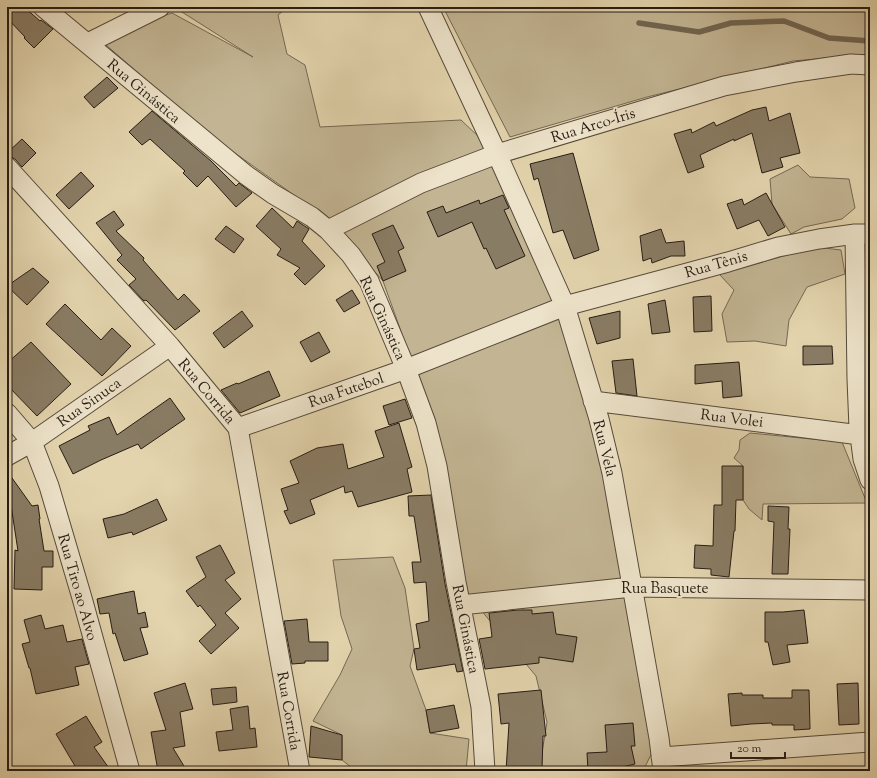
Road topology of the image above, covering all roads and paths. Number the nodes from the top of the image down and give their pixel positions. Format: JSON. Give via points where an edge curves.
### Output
{"nodes":[{"id":1,"x":43,"y":7,"type":"edge"},
{"id":2,"x":160,"y":7,"type":"edge"},
{"id":3,"x":428,"y":7,"type":"edge"},
{"id":4,"x":88,"y":44,"type":"junction"},
{"id":5,"x":870,"y":65,"type":"edge"},
{"id":6,"x":497,"y":154,"type":"junction"},
{"id":7,"x":7,"y":167,"type":"edge"},
{"id":8,"x":328,"y":230,"type":"junction"},
{"id":9,"x":862,"y":234,"type":"edge"},
{"id":10,"x":565,"y":306,"type":"junction"},
{"id":11,"x":170,"y":346,"type":"junction"},
{"id":12,"x":406,"y":369,"type":"junction"},
{"id":13,"x":593,"y":401,"type":"junction"},
{"id":14,"x":7,"y":414,"type":"edge"},
{"id":15,"x":238,"y":428,"type":"junction"},
{"id":16,"x":865,"y":433,"type":"edge"},
{"id":17,"x":32,"y":442,"type":"junction"},
{"id":18,"x":7,"y":456,"type":"edge"},
{"id":19,"x":870,"y":480,"type":"edge"},
{"id":20,"x":632,"y":587,"type":"junction"},
{"id":21,"x":870,"y":590,"type":"edge"},
{"id":22,"x":461,"y":605,"type":"junction"},
{"id":23,"x":870,"y":742,"type":"edge"},
{"id":24,"x":662,"y":764,"type":"edge"},
{"id":25,"x":130,"y":771,"type":"edge"},
{"id":26,"x":300,"y":771,"type":"edge"},
{"id":27,"x":485,"y":771,"type":"edge"}],
"edges":[{"from":1,"to":4,"type":"street","name":"Rua Ginástica"},
{"from":2,"to":4,"type":"street"},
{"from":3,"to":6,"type":"street","name":"Rua Vela"},
{"from":4,"to":8,"type":"street","name":"Rua Ginástica","via":[[246,175]]},
{"from":5,"to":6,"type":"street","name":"Rua Arco-Íris","via":[[852,64],[796,72],[724,86]]},
{"from":6,"to":8,"type":"street","name":"Rua Arco-Íris","via":[[421,183]]},
{"from":6,"to":10,"type":"street","name":"Rua Vela"},
{"from":7,"to":11,"type":"street","name":"Rua Corrida"},
{"from":8,"to":12,"type":"street","name":"Rua Ginástica","via":[[351,255],[369,281]]},
{"from":9,"to":10,"type":"street","name":"Rua Tênis","via":[[778,247]]},
{"from":9,"to":16,"type":"street","via":[[857,379]]},
{"from":10,"to":12,"type":"street","name":"Rua Futebol"},
{"from":10,"to":13,"type":"street","name":"Rua Vela"},
{"from":11,"to":15,"type":"street","name":"Rua Corrida"},
{"from":11,"to":17,"type":"street","name":"Rua Sinuca"},
{"from":12,"to":15,"type":"street","name":"Rua Futebol"},
{"from":12,"to":22,"type":"street","name":"Rua Ginástica","via":[[426,423],[437,466]]},
{"from":13,"to":16,"type":"street","name":"Rua Volei"},
{"from":13,"to":20,"type":"street","name":"Rua Vela","via":[[612,473]]},
{"from":14,"to":17,"type":"street","name":"Rua Tiro ao Alvo"},
{"from":15,"to":26,"type":"street","name":"Rua Corrida"},
{"from":16,"to":19,"type":"street","via":[[863,459]]},
{"from":17,"to":18,"type":"street","name":"Rua Sinuca"},
{"from":17,"to":25,"type":"street","name":"Rua Tiro ao Alvo","via":[[49,486]]},
{"from":20,"to":21,"type":"street","name":"Rua Basquete"},
{"from":20,"to":22,"type":"street","name":"Rua Basquete"},
{"from":20,"to":24,"type":"street","name":"Rua Vela"},
{"from":22,"to":27,"type":"street","name":"Rua Ginástica","via":[[481,707]]},
{"from":23,"to":24,"type":"street"}]}
